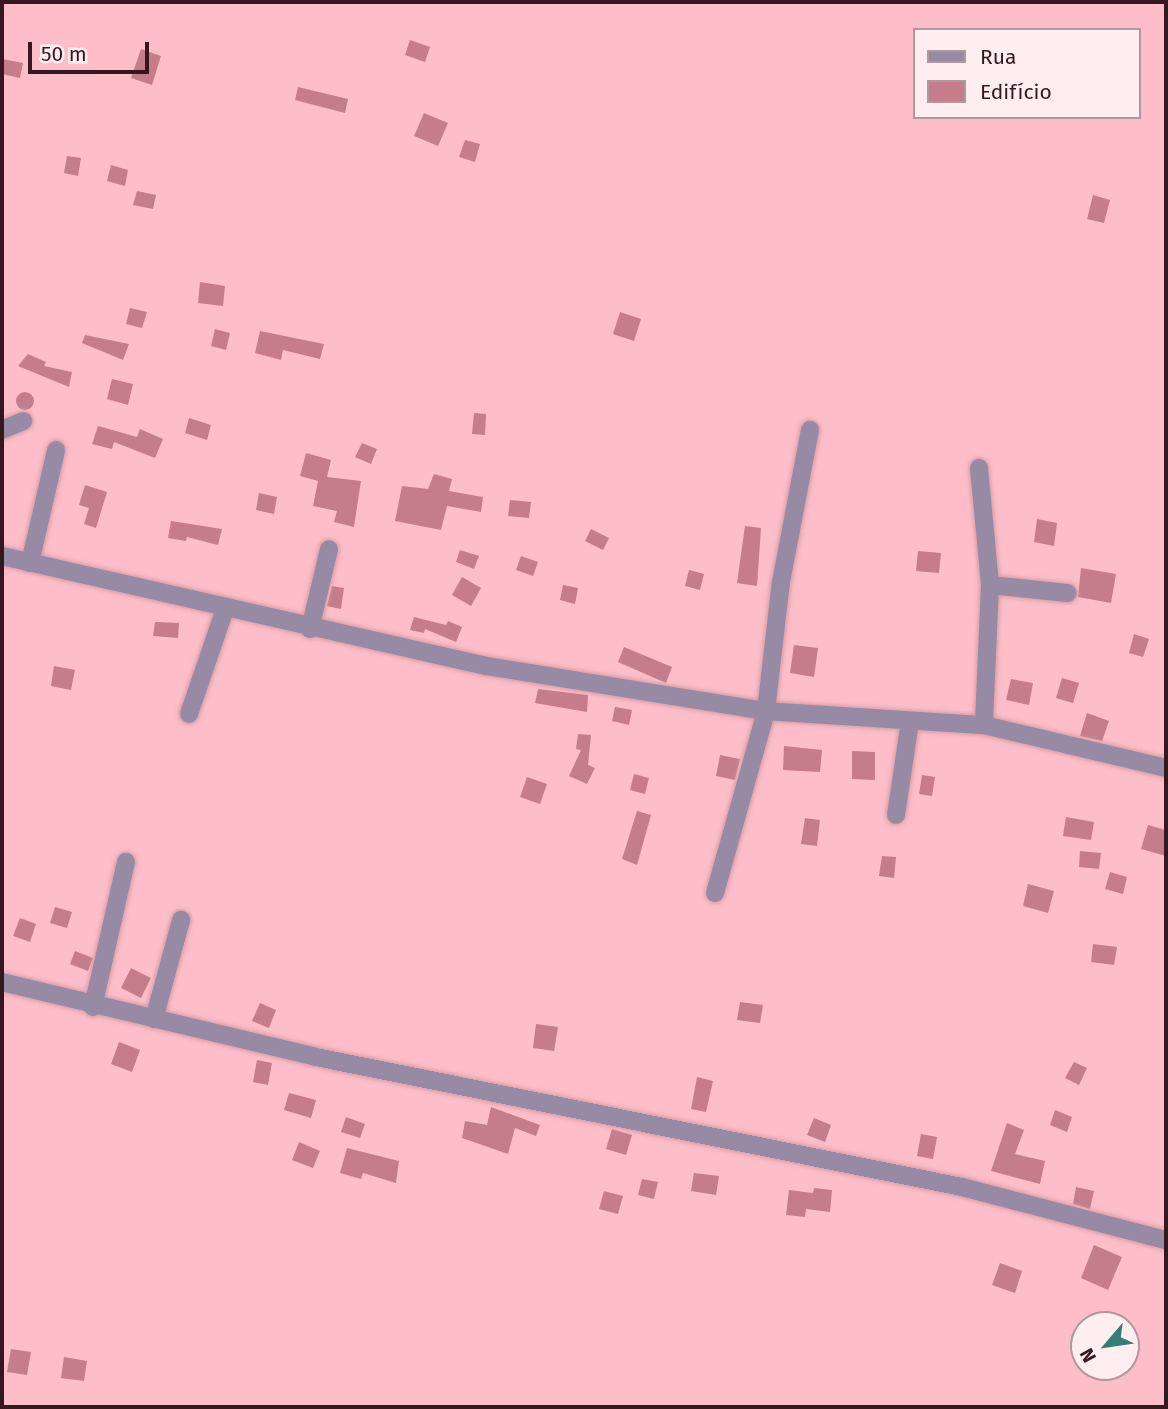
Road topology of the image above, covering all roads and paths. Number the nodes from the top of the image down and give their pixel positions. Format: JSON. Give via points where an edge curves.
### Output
{"nodes":[{"id":1,"x":23,"y":421,"type":"dead end"},
{"id":2,"x":2,"y":430,"type":"edge"},
{"id":3,"x":810,"y":430,"type":"dead end"},
{"id":4,"x":56,"y":450,"type":"dead end"},
{"id":5,"x":979,"y":467,"type":"dead end"},
{"id":6,"x":329,"y":549,"type":"dead end"},
{"id":7,"x":2,"y":556,"type":"edge"},
{"id":8,"x":30,"y":563,"type":"junction"},
{"id":9,"x":990,"y":585,"type":"junction"},
{"id":10,"x":1068,"y":593,"type":"dead end"},
{"id":11,"x":225,"y":609,"type":"junction"},
{"id":12,"x":310,"y":629,"type":"junction"},
{"id":13,"x":766,"y":710,"type":"junction"},
{"id":14,"x":189,"y":714,"type":"dead end"},
{"id":15,"x":910,"y":721,"type":"junction"},
{"id":16,"x":984,"y":725,"type":"junction"},
{"id":17,"x":1166,"y":768,"type":"edge"},
{"id":18,"x":896,"y":816,"type":"dead end"},
{"id":19,"x":125,"y":862,"type":"dead end"},
{"id":20,"x":715,"y":893,"type":"dead end"},
{"id":21,"x":181,"y":919,"type":"dead end"},
{"id":22,"x":2,"y":982,"type":"edge"},
{"id":23,"x":93,"y":1007,"type":"junction"},
{"id":24,"x":154,"y":1019,"type":"junction"},
{"id":25,"x":1166,"y":1241,"type":"edge"}],
"edges":[{"from":1,"to":2,"type":"street"},
{"from":3,"to":13,"type":"street","via":[[781,582]]},
{"from":4,"to":8,"type":"street"},
{"from":5,"to":9,"type":"street"},
{"from":6,"to":12,"type":"street"},
{"from":7,"to":8,"type":"street"},
{"from":8,"to":11,"type":"street"},
{"from":9,"to":10,"type":"street"},
{"from":9,"to":16,"type":"street"},
{"from":11,"to":12,"type":"street"},
{"from":11,"to":14,"type":"street"},
{"from":12,"to":13,"type":"street","via":[[573,682]]},
{"from":13,"to":15,"type":"street"},
{"from":13,"to":20,"type":"street"},
{"from":15,"to":16,"type":"street"},
{"from":15,"to":18,"type":"street"},
{"from":16,"to":17,"type":"street"},
{"from":19,"to":23,"type":"street"},
{"from":21,"to":24,"type":"street"},
{"from":22,"to":23,"type":"street"},
{"from":23,"to":24,"type":"street"},
{"from":24,"to":25,"type":"street","via":[[316,1057],[962,1187]]}]}
